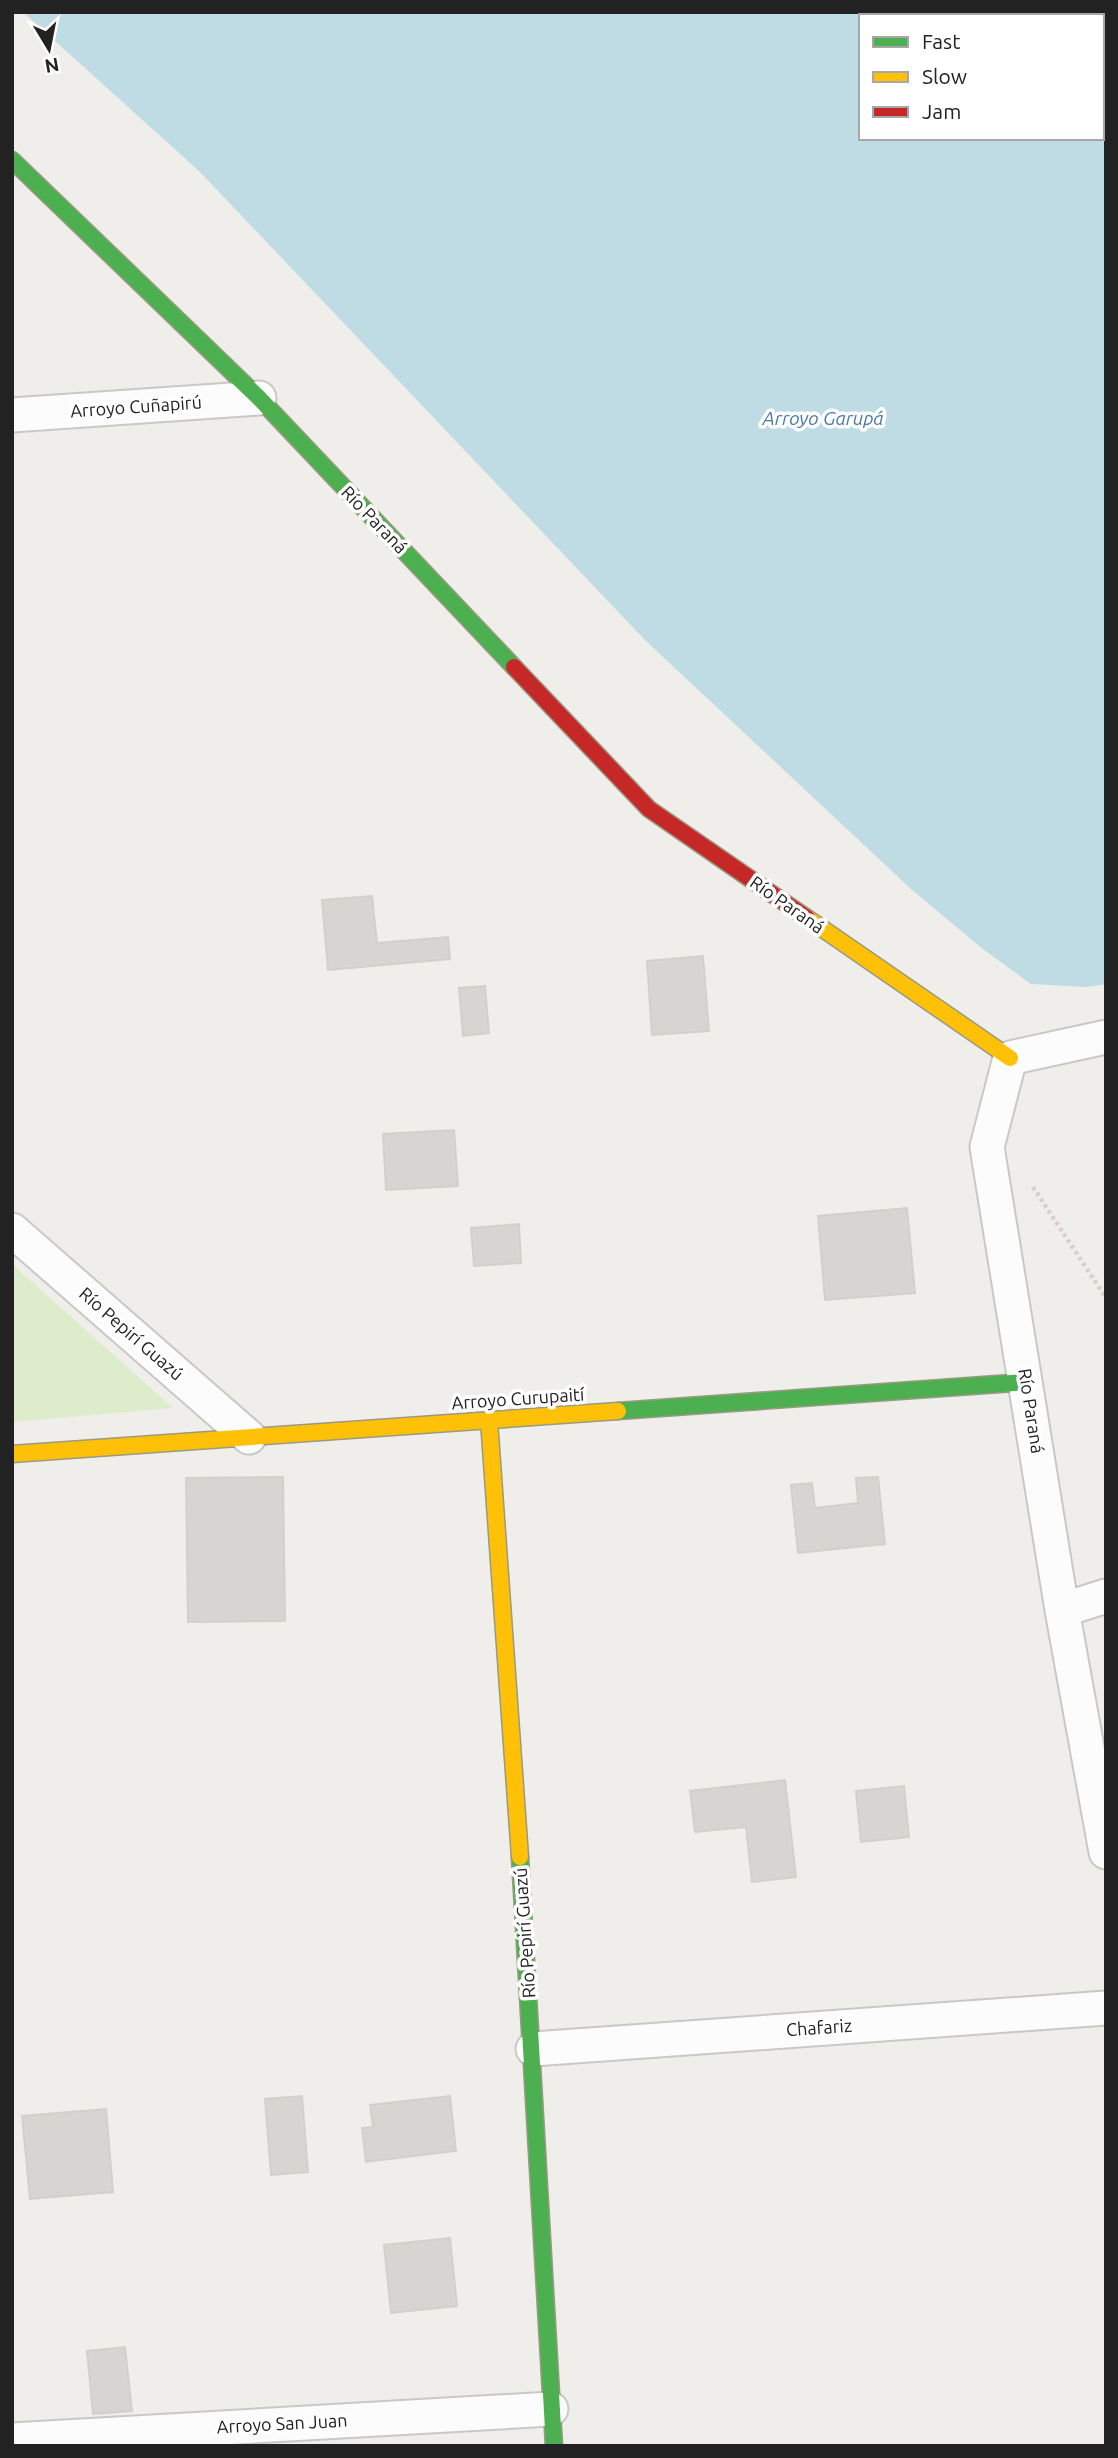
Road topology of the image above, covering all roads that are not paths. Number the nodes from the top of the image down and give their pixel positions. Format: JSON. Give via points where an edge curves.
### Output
{"nodes":[{"id":1,"x":12,"y":160,"type":"edge"},
{"id":2,"x":259,"y":398,"type":"junction"},
{"id":3,"x":12,"y":415,"type":"edge"},
{"id":4,"x":1106,"y":1037,"type":"edge"},
{"id":5,"x":1010,"y":1058,"type":"junction"},
{"id":6,"x":12,"y":1230,"type":"edge"},
{"id":7,"x":1027,"y":1382,"type":"junction"},
{"id":8,"x":489,"y":1420,"type":"junction"},
{"id":9,"x":249,"y":1437,"type":"junction"},
{"id":10,"x":12,"y":1454,"type":"edge"},
{"id":11,"x":1106,"y":1596,"type":"edge"},
{"id":12,"x":1062,"y":1610,"type":"junction"},
{"id":13,"x":1106,"y":1852,"type":"edge"},
{"id":14,"x":1106,"y":2008,"type":"edge"},
{"id":15,"x":533,"y":2049,"type":"junction"},
{"id":16,"x":551,"y":2409,"type":"junction"},
{"id":17,"x":12,"y":2440,"type":"edge"},
{"id":18,"x":554,"y":2446,"type":"edge"}],
"edges":[{"from":1,"to":2,"type":"street","name":"Río Paraná"},
{"from":2,"to":3,"type":"street","name":"Arroyo Cuñapirú"},
{"from":2,"to":5,"type":"street","name":"Río Paraná","via":[[649,809]]},
{"from":4,"to":5,"type":"street"},
{"from":5,"to":7,"type":"street","name":"Río Paraná","via":[[987,1147]]},
{"from":6,"to":9,"type":"street","name":"Río Pepirí Guazú"},
{"from":7,"to":8,"type":"street","name":"Arroyo Curupaití"},
{"from":7,"to":12,"type":"street","name":"Río Paraná"},
{"from":8,"to":9,"type":"street","name":"Arroyo Curupaití"},
{"from":8,"to":15,"type":"street","name":"Río Pepirí Guazú"},
{"from":9,"to":10,"type":"street","name":"Arroyo Curupaití"},
{"from":11,"to":12,"type":"street"},
{"from":12,"to":13,"type":"street","name":"Río Paraná"},
{"from":14,"to":15,"type":"street","name":"Chafariz"},
{"from":15,"to":16,"type":"street","name":"Río Pepirí Guazú"},
{"from":16,"to":17,"type":"street","name":"Arroyo San Juan"},
{"from":16,"to":18,"type":"street","name":"Río Pepirí Guazú"}]}
